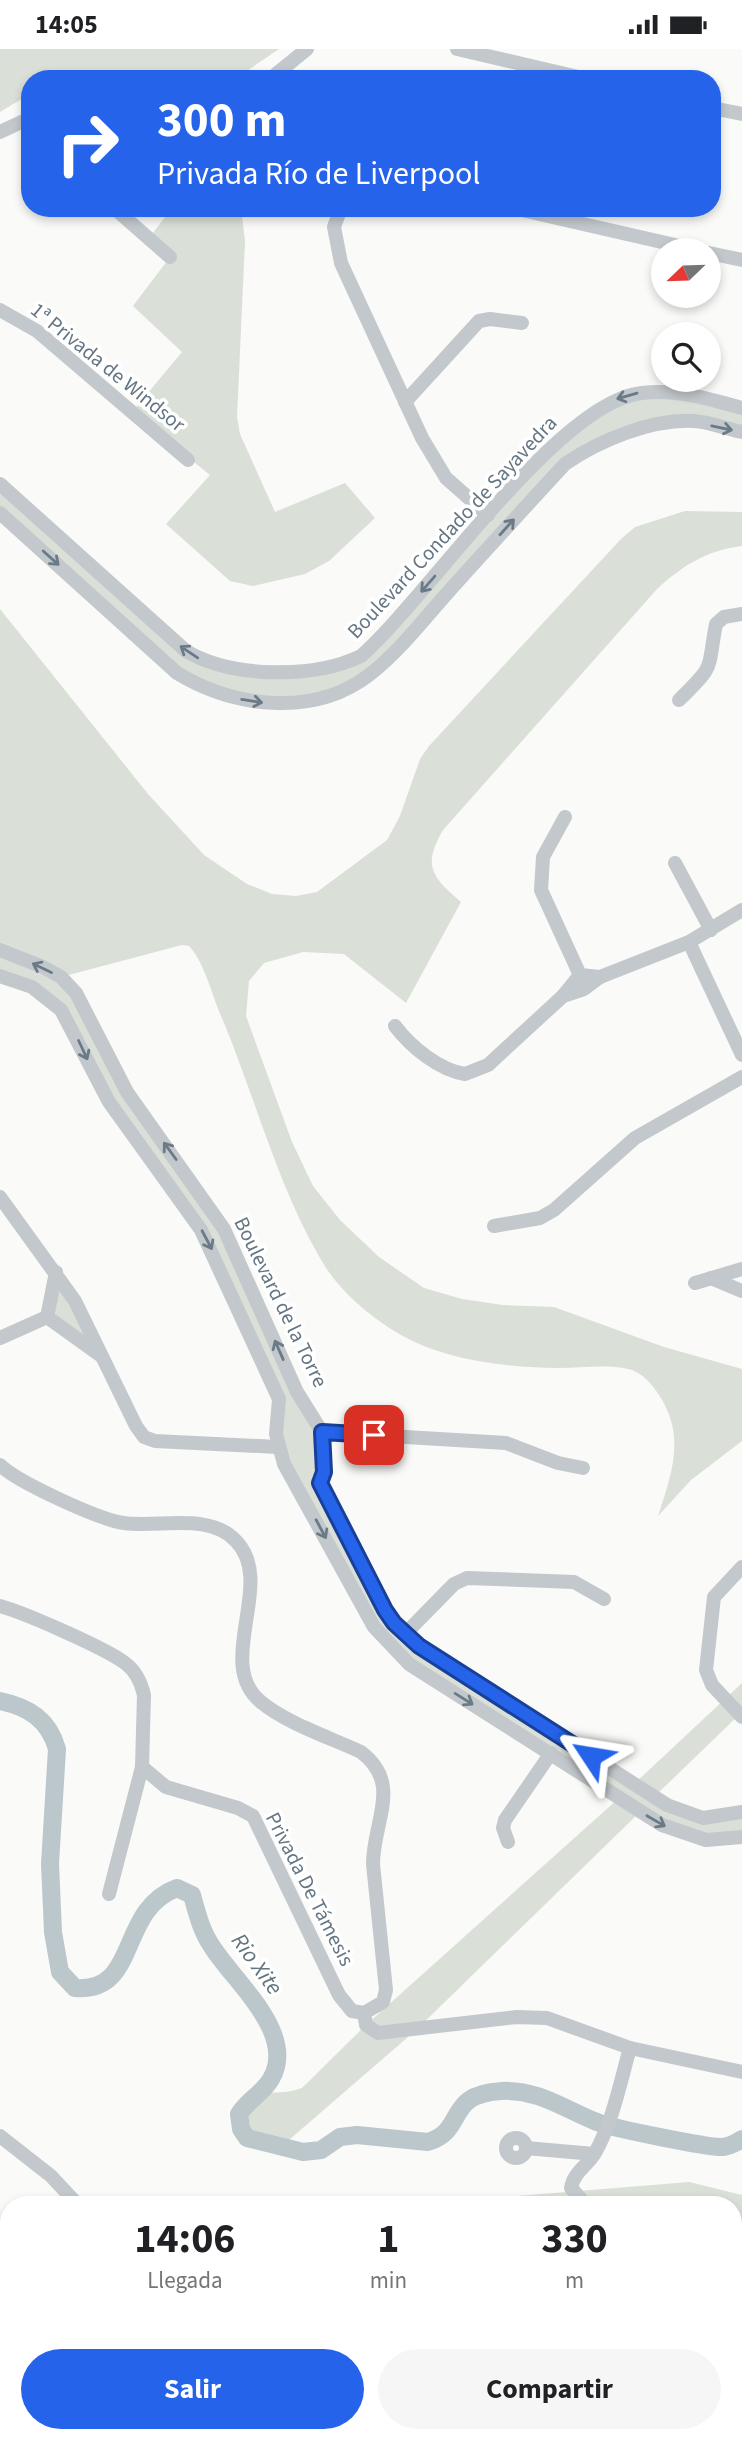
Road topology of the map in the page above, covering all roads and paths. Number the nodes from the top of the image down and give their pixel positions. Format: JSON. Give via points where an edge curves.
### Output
{"nodes":[{"id":1,"x":307,"y":49,"type":"edge"},
{"id":2,"x":457,"y":49,"type":"edge"},
{"id":3,"x":281,"y":70,"type":"edge"},
{"id":4,"x":548,"y":70,"type":"edge"},
{"id":5,"x":721,"y":110,"type":"edge"},
{"id":6,"x":742,"y":114,"type":"edge"},
{"id":7,"x":21,"y":122,"type":"edge"},
{"id":8,"x":0,"y":132,"type":"edge"},
{"id":9,"x":124,"y":217,"type":"edge"},
{"id":10,"x":338,"y":217,"type":"edge"},
{"id":11,"x":552,"y":217,"type":"edge"},
{"id":12,"x":651,"y":240,"type":"edge"},
{"id":13,"x":721,"y":256,"type":"edge"},
{"id":14,"x":170,"y":257,"type":"dead end"},
{"id":15,"x":742,"y":260,"type":"edge"},
{"id":16,"x":0,"y":310,"type":"edge"},
{"id":17,"x":522,"y":323,"type":"dead end"},
{"id":18,"x":700,"y":397,"type":"junction"},
{"id":19,"x":405,"y":402,"type":"junction"},
{"id":20,"x":742,"y":408,"type":"edge"},
{"id":21,"x":694,"y":421,"type":"junction"},
{"id":22,"x":574,"y":426,"type":"junction"},
{"id":23,"x":742,"y":432,"type":"edge"},
{"id":24,"x":590,"y":450,"type":"junction"},
{"id":25,"x":188,"y":460,"type":"dead end"},
{"id":26,"x":0,"y":484,"type":"edge"},
{"id":27,"x":0,"y":513,"type":"edge"},
{"id":28,"x":488,"y":515,"type":"junction"},
{"id":29,"x":742,"y":614,"type":"edge"},
{"id":30,"x":348,"y":662,"type":"junction"},
{"id":31,"x":228,"y":669,"type":"junction"},
{"id":32,"x":346,"y":689,"type":"junction"},
{"id":33,"x":226,"y":696,"type":"junction"},
{"id":34,"x":678,"y":700,"type":"dead end"},
{"id":35,"x":565,"y":817,"type":"dead end"},
{"id":36,"x":675,"y":863,"type":"dead end"},
{"id":37,"x":742,"y":910,"type":"edge"},
{"id":38,"x":711,"y":930,"type":"junction"},
{"id":39,"x":689,"y":942,"type":"junction"},
{"id":40,"x":0,"y":950,"type":"edge"},
{"id":41,"x":580,"y":975,"type":"junction"},
{"id":42,"x":0,"y":976,"type":"edge"},
{"id":43,"x":600,"y":977,"type":"junction"},
{"id":44,"x":563,"y":996,"type":"junction"},
{"id":45,"x":395,"y":1026,"type":"dead end"},
{"id":46,"x":742,"y":1055,"type":"edge"},
{"id":47,"x":742,"y":1077,"type":"edge"},
{"id":48,"x":0,"y":1197,"type":"edge"},
{"id":49,"x":494,"y":1226,"type":"dead end"},
{"id":50,"x":742,"y":1269,"type":"edge"},
{"id":51,"x":56,"y":1272,"type":"junction"},
{"id":52,"x":711,"y":1278,"type":"junction"},
{"id":53,"x":695,"y":1283,"type":"dead end"},
{"id":54,"x":742,"y":1291,"type":"edge"},
{"id":55,"x":47,"y":1317,"type":"junction"},
{"id":56,"x":0,"y":1338,"type":"edge"},
{"id":57,"x":101,"y":1355,"type":"junction"},
{"id":58,"x":297,"y":1392,"type":"junction"},
{"id":59,"x":279,"y":1399,"type":"junction"},
{"id":60,"x":322,"y":1432,"type":"junction"},
{"id":61,"x":278,"y":1447,"type":"junction"},
{"id":62,"x":0,"y":1465,"type":"edge"},
{"id":63,"x":583,"y":1468,"type":"dead end"},
{"id":64,"x":320,"y":1483,"type":"junction"},
{"id":65,"x":298,"y":1488,"type":"junction"},
{"id":66,"x":742,"y":1567,"type":"edge"},
{"id":67,"x":604,"y":1599,"type":"dead end"},
{"id":68,"x":0,"y":1607,"type":"edge"},
{"id":69,"x":405,"y":1634,"type":"junction"},
{"id":70,"x":742,"y":1717,"type":"edge"},
{"id":71,"x":551,"y":1753,"type":"junction"},
{"id":72,"x":142,"y":1766,"type":"junction"},
{"id":73,"x":166,"y":1787,"type":"junction"},
{"id":74,"x":136,"y":1799,"type":"junction"},
{"id":75,"x":742,"y":1812,"type":"edge"},
{"id":76,"x":742,"y":1837,"type":"edge"},
{"id":77,"x":508,"y":1842,"type":"dead end"},
{"id":78,"x":109,"y":1894,"type":"dead end"},
{"id":79,"x":364,"y":2013,"type":"junction"},
{"id":80,"x":630,"y":2048,"type":"junction"},
{"id":81,"x":742,"y":2072,"type":"edge"},
{"id":82,"x":0,"y":2136,"type":"edge"},
{"id":83,"x":526,"y":2148,"type":"dead end"},
{"id":84,"x":594,"y":2154,"type":"junction"},
{"id":85,"x":70,"y":2196,"type":"edge"},
{"id":86,"x":578,"y":2196,"type":"edge"}],
"edges":[{"from":1,"to":3,"type":"street"},
{"from":2,"to":4,"type":"street"},
{"from":5,"to":6,"type":"street"},
{"from":7,"to":8,"type":"street"},
{"from":9,"to":14,"type":"street"},
{"from":10,"to":19,"type":"street","via":[[334,227],[341,263]]},
{"from":11,"to":12,"type":"street"},
{"from":13,"to":15,"type":"street"},
{"from":16,"to":25,"type":"street","name":"1ª Privada de Windsor","via":[[37,331]]},
{"from":17,"to":19,"type":"street","via":[[479,321]]},
{"from":18,"to":20,"type":"street","name":"Boulevard Condado de Sayavedra"},
{"from":18,"to":21,"type":"street","via":[[701,414]]},
{"from":18,"to":22,"type":"street","name":"Boulevard Condado de Sayavedra","one_way":true,"via":[[640,393],[615,400]]},
{"from":19,"to":28,"type":"street","via":[[438,467]]},
{"from":21,"to":23,"type":"street","name":"Boulevard Condado de Sayavedra","one_way":true},
{"from":21,"to":24,"type":"street","name":"Boulevard Condado de Sayavedra","via":[[643,428]]},
{"from":22,"to":24,"type":"street","via":[[576,437]]},
{"from":22,"to":28,"type":"street","name":"Boulevard Condado de Sayavedra"},
{"from":32,"to":24,"type":"street","name":"Boulevard Condado de Sayavedra","one_way":true,"via":[[384,663],[565,464]]},
{"from":31,"to":26,"type":"street","name":"Boulevard Condado de Sayavedra","one_way":true,"via":[[186,651]]},
{"from":27,"to":33,"type":"street","name":"Boulevard Condado de Sayavedra","one_way":true,"via":[[177,673]]},
{"from":28,"to":30,"type":"street","name":"Boulevard Condado de Sayavedra","one_way":true,"via":[[372,646]]},
{"from":29,"to":34,"type":"street","via":[[724,617],[716,624],[712,662]]},
{"from":30,"to":31,"type":"street","name":"Boulevard Condado de Sayavedra","via":[[286,671]]},
{"from":30,"to":32,"type":"street"},
{"from":31,"to":33,"type":"street"},
{"from":33,"to":32,"type":"street","name":"Boulevard Condado de Sayavedra","one_way":true,"via":[[294,703]]},
{"from":35,"to":41,"type":"street","via":[[543,857],[541,890]]},
{"from":36,"to":38,"type":"street"},
{"from":37,"to":38,"type":"street"},
{"from":38,"to":39,"type":"street"},
{"from":39,"to":43,"type":"street"},
{"from":39,"to":46,"type":"street"},
{"from":58,"to":40,"type":"street","name":"Boulevard de la Torre","one_way":true,"via":[[224,1229],[127,1092],[76,993],[61,977]]},
{"from":41,"to":43,"type":"street"},
{"from":41,"to":44,"type":"street"},
{"from":42,"to":59,"type":"street","name":"Boulevard de la Torre","one_way":true,"via":[[32,986],[61,1010],[109,1102],[201,1230]]},
{"from":43,"to":44,"type":"street"},
{"from":44,"to":45,"type":"street","via":[[488,1065],[465,1074],[442,1066]]},
{"from":47,"to":49,"type":"street","via":[[635,1138],[554,1210],[540,1218]]},
{"from":48,"to":51,"type":"street"},
{"from":50,"to":52,"type":"street"},
{"from":51,"to":55,"type":"street"},
{"from":51,"to":57,"type":"street"},
{"from":52,"to":53,"type":"street"},
{"from":52,"to":54,"type":"street"},
{"from":55,"to":56,"type":"street"},
{"from":55,"to":57,"type":"street"},
{"from":57,"to":61,"type":"street","via":[[144,1437]]},
{"from":58,"to":59,"type":"street","via":[[287,1392]]},
{"from":58,"to":60,"type":"street","name":"Boulevard de la Torre"},
{"from":59,"to":61,"type":"street","name":"Boulevard de la Torre"},
{"from":60,"to":63,"type":"street","via":[[506,1443],[558,1464]]},
{"from":60,"to":64,"type":"street","name":"Boulevard de la Torre","via":[[324,1472]]},
{"from":61,"to":65,"type":"street","name":"Boulevard de la Torre"},
{"from":62,"to":79,"type":"street","via":[[104,1520],[206,1525],[223,1530],[238,1542],[247,1561],[249,1583],[243,1660],[249,1688],[271,1709],[372,1760],[382,1779],[384,1804],[373,1864],[386,1990],[383,2002]]},
{"from":64,"to":65,"type":"street","via":[[311,1490]]},
{"from":64,"to":69,"type":"street","via":[[385,1610]]},
{"from":65,"to":71,"type":"street","name":"Boulevard de la Torre","one_way":true,"via":[[388,1646],[409,1664]]},
{"from":66,"to":70,"type":"street","via":[[714,1597],[706,1670],[712,1685]]},
{"from":67,"to":69,"type":"street","via":[[574,1582],[467,1578],[454,1584]]},
{"from":68,"to":72,"type":"street","via":[[110,1654],[135,1672],[145,1695]]},
{"from":69,"to":75,"type":"street","via":[[667,1805],[703,1818]]},
{"from":71,"to":76,"type":"street","name":"Boulevard de la Torre","one_way":true,"via":[[682,1834],[706,1840]]},
{"from":71,"to":77,"type":"street","via":[[505,1820]]},
{"from":72,"to":73,"type":"street","name":"Privada De Támesis"},
{"from":72,"to":74,"type":"street"},
{"from":73,"to":74,"type":"street"},
{"from":73,"to":79,"type":"street","name":"Privada De Támesis","via":[[253,1816],[339,1995],[352,2011]]},
{"from":74,"to":78,"type":"street"},
{"from":79,"to":80,"type":"street","name":"Privada De Támesis","via":[[366,2025],[378,2033],[516,2017],[547,2018]]},
{"from":80,"to":81,"type":"street"},
{"from":80,"to":84,"type":"street","via":[[609,2122]]},
{"from":82,"to":85,"type":"street"},
{"from":83,"to":84,"type":"street"},
{"from":84,"to":86,"type":"street","via":[[572,2180],[570,2188]]}]}
